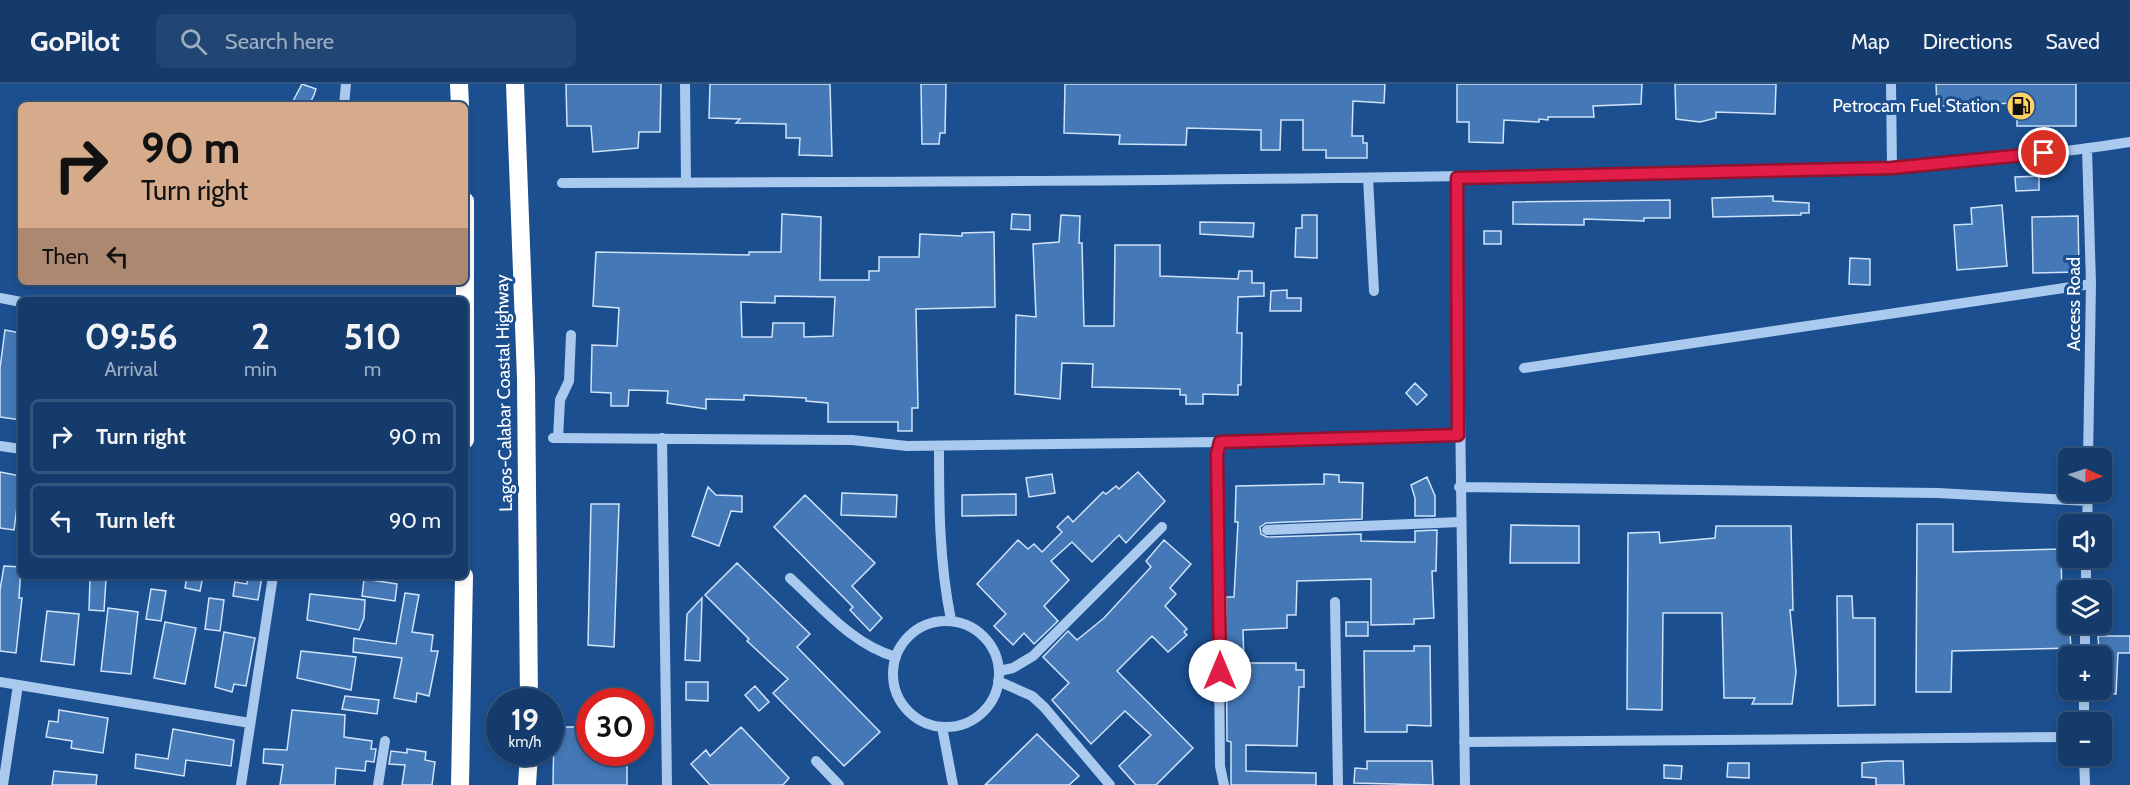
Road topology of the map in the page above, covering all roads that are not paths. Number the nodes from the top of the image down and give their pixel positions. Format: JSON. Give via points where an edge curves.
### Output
{"nodes":[{"id":1,"x":346,"y":84,"type":"edge"},
{"id":2,"x":459,"y":84,"type":"edge"},
{"id":3,"x":515,"y":84,"type":"edge"},
{"id":4,"x":685,"y":84,"type":"edge"},
{"id":5,"x":1891,"y":84,"type":"edge"},
{"id":6,"x":344,"y":102,"type":"edge"},
{"id":7,"x":460,"y":102,"type":"edge"},
{"id":8,"x":2130,"y":142,"type":"edge"},
{"id":9,"x":2088,"y":148,"type":"junction"},
{"id":10,"x":1892,"y":168,"type":"junction"},
{"id":11,"x":1368,"y":178,"type":"junction"},
{"id":12,"x":1457,"y":178,"type":"junction"},
{"id":13,"x":686,"y":182,"type":"junction"},
{"id":14,"x":562,"y":183,"type":"dead end"},
{"id":15,"x":2091,"y":284,"type":"junction"},
{"id":16,"x":1374,"y":291,"type":"dead end"},
{"id":17,"x":0,"y":298,"type":"edge"},
{"id":18,"x":18,"y":301,"type":"edge"},
{"id":19,"x":571,"y":335,"type":"dead end"},
{"id":20,"x":1524,"y":368,"type":"dead end"},
{"id":21,"x":1458,"y":435,"type":"junction"},
{"id":22,"x":662,"y":438,"type":"junction"},
{"id":23,"x":1220,"y":442,"type":"junction"},
{"id":24,"x":0,"y":446,"type":"edge"},
{"id":25,"x":939,"y":446,"type":"junction"},
{"id":26,"x":2088,"y":448,"type":"edge"},
{"id":27,"x":18,"y":449,"type":"edge"},
{"id":28,"x":1460,"y":487,"type":"junction"},
{"id":29,"x":2058,"y":495,"type":"edge"},
{"id":30,"x":1460,"y":522,"type":"junction"},
{"id":31,"x":1162,"y":527,"type":"dead end"},
{"id":32,"x":1267,"y":530,"type":"dead end"},
{"id":33,"x":790,"y":578,"type":"dead end"},
{"id":34,"x":273,"y":579,"type":"edge"},
{"id":35,"x":464,"y":579,"type":"edge"},
{"id":36,"x":1335,"y":602,"type":"dead end"},
{"id":37,"x":951,"y":620,"type":"junction"},
{"id":38,"x":896,"y":657,"type":"junction"},
{"id":39,"x":999,"y":676,"type":"junction"},
{"id":40,"x":0,"y":682,"type":"edge"},
{"id":41,"x":18,"y":685,"type":"junction"},
{"id":42,"x":529,"y":688,"type":"edge"},
{"id":43,"x":250,"y":723,"type":"junction"},
{"id":44,"x":942,"y":727,"type":"junction"},
{"id":45,"x":2058,"y":737,"type":"edge"},
{"id":46,"x":385,"y":741,"type":"dead end"},
{"id":47,"x":1464,"y":742,"type":"junction"},
{"id":48,"x":816,"y":761,"type":"dead end"},
{"id":49,"x":528,"y":766,"type":"edge"},
{"id":50,"x":2084,"y":766,"type":"edge"},
{"id":51,"x":3,"y":785,"type":"edge"},
{"id":52,"x":241,"y":785,"type":"edge"},
{"id":53,"x":378,"y":785,"type":"edge"},
{"id":54,"x":460,"y":785,"type":"edge"},
{"id":55,"x":527,"y":785,"type":"edge"},
{"id":56,"x":668,"y":785,"type":"edge"},
{"id":57,"x":839,"y":785,"type":"edge"},
{"id":58,"x":953,"y":785,"type":"edge"},
{"id":59,"x":1110,"y":785,"type":"edge"},
{"id":60,"x":1224,"y":785,"type":"edge"},
{"id":61,"x":1338,"y":785,"type":"edge"},
{"id":62,"x":1465,"y":785,"type":"edge"},
{"id":63,"x":2085,"y":785,"type":"edge"}],
"edges":[{"from":1,"to":6,"type":"street"},
{"from":2,"to":7,"type":"highway"},
{"from":3,"to":42,"type":"highway","name":"Lagos-Calabar Coastal Highway","via":[[526,379]]},
{"from":4,"to":13,"type":"street"},
{"from":5,"to":10,"type":"street"},
{"from":8,"to":9,"type":"street"},
{"from":9,"to":10,"type":"street"},
{"from":9,"to":15,"type":"street","name":"Access Road"},
{"from":10,"to":12,"type":"street"},
{"from":11,"to":12,"type":"street"},
{"from":11,"to":13,"type":"street"},
{"from":11,"to":16,"type":"street"},
{"from":12,"to":21,"type":"street"},
{"from":13,"to":14,"type":"street"},
{"from":15,"to":20,"type":"street"},
{"from":15,"to":26,"type":"street","name":"Access Road"},
{"from":17,"to":18,"type":"street"},
{"from":19,"to":22,"type":"street","via":[[569,381],[560,400],[555,438]]},
{"from":21,"to":23,"type":"street"},
{"from":21,"to":28,"type":"street"},
{"from":22,"to":25,"type":"street","via":[[852,440]]},
{"from":22,"to":56,"type":"street"},
{"from":23,"to":25,"type":"street"},
{"from":23,"to":60,"type":"street","via":[[1220,766]]},
{"from":24,"to":27,"type":"street"},
{"from":25,"to":37,"type":"street","via":[[939,544]]},
{"from":28,"to":29,"type":"street"},
{"from":28,"to":30,"type":"street"},
{"from":30,"to":32,"type":"street"},
{"from":30,"to":47,"type":"street"},
{"from":31,"to":39,"type":"street","via":[[1033,656]]},
{"from":33,"to":38,"type":"street","via":[[855,638]]},
{"from":34,"to":43,"type":"street"},
{"from":35,"to":54,"type":"highway"},
{"from":36,"to":61,"type":"street"},
{"from":37,"to":38,"type":"street","via":[[916,629],[904,640]]},
{"from":37,"to":39,"type":"street","via":[[969,625],[984,636],[995,653]]},
{"from":38,"to":44,"type":"street","via":[[893,675],[897,694],[909,712]]},
{"from":39,"to":44,"type":"street","via":[[988,706],[975,719]]},
{"from":39,"to":59,"type":"street","via":[[1038,702]]},
{"from":40,"to":41,"type":"street"},
{"from":41,"to":43,"type":"street"},
{"from":41,"to":51,"type":"street"},
{"from":43,"to":52,"type":"street"},
{"from":44,"to":58,"type":"street"},
{"from":45,"to":47,"type":"street"},
{"from":46,"to":53,"type":"street"},
{"from":47,"to":62,"type":"street"},
{"from":48,"to":57,"type":"street"},
{"from":49,"to":55,"type":"highway"},
{"from":50,"to":63,"type":"street"}]}
